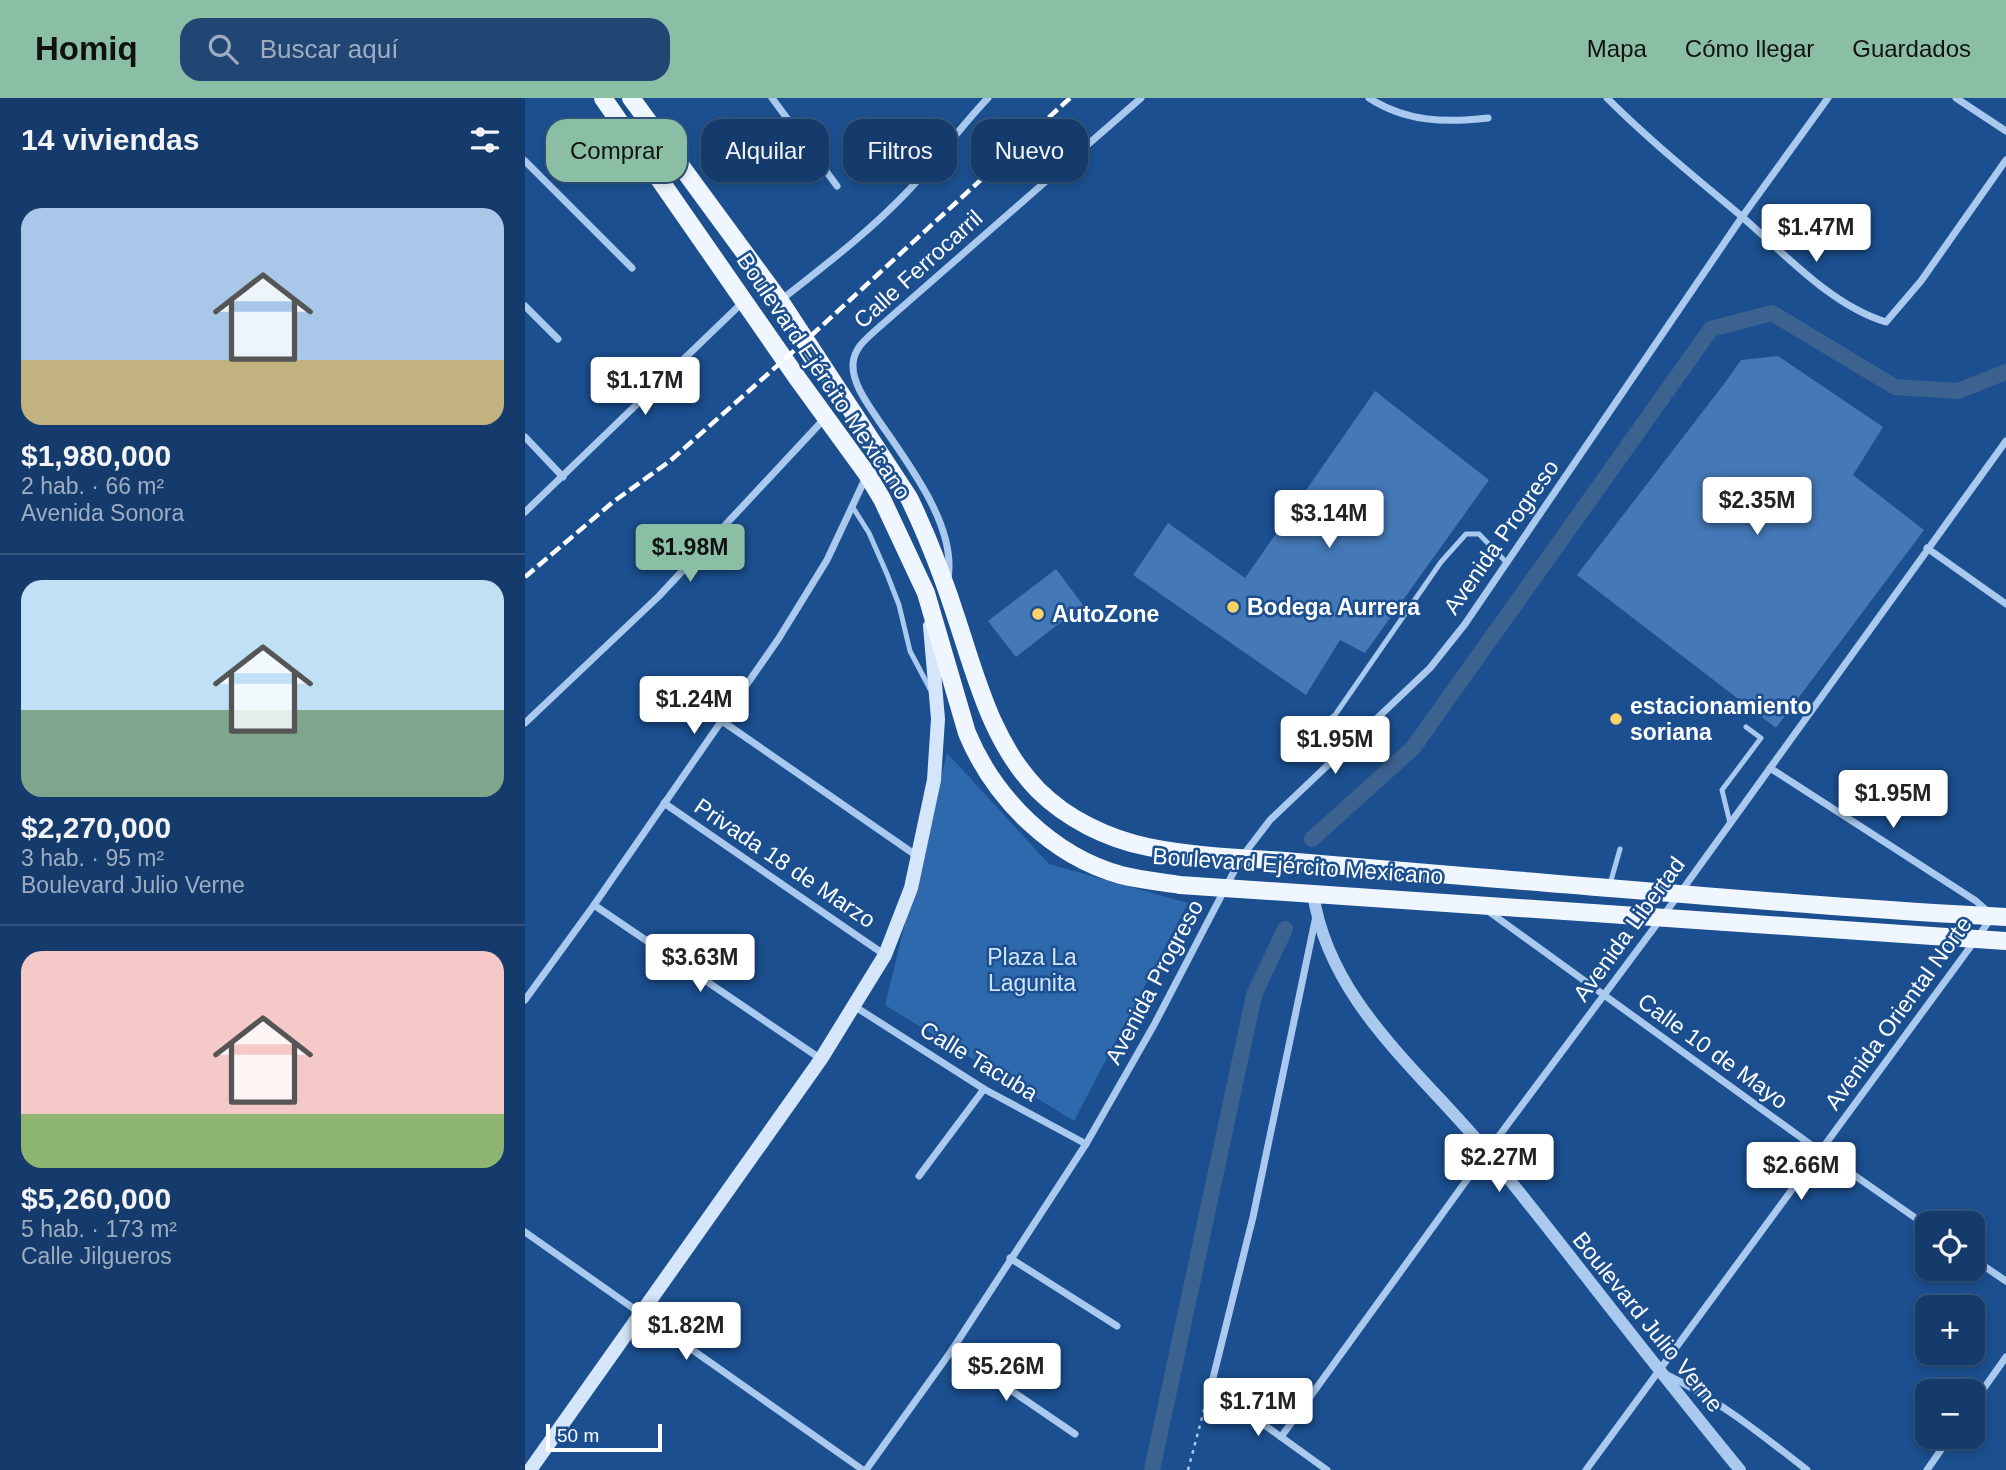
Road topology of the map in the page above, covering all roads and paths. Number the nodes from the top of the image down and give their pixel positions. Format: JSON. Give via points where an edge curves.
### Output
{"nodes":[{"id":1,"x":603,"y":98,"type":"edge"},
{"id":2,"x":631,"y":98,"type":"edge"},
{"id":3,"x":772,"y":98,"type":"edge"},
{"id":4,"x":988,"y":98,"type":"edge"},
{"id":5,"x":1141,"y":98,"type":"edge"},
{"id":6,"x":1369,"y":98,"type":"edge"},
{"id":7,"x":1607,"y":98,"type":"edge"},
{"id":8,"x":1828,"y":98,"type":"edge"},
{"id":9,"x":1957,"y":98,"type":"edge"},
{"id":10,"x":1488,"y":118,"type":"dead end"},
{"id":11,"x":2006,"y":131,"type":"edge"},
{"id":12,"x":2006,"y":160,"type":"edge"},
{"id":13,"x":525,"y":161,"type":"edge"},
{"id":14,"x":837,"y":186,"type":"dead end"},
{"id":15,"x":1742,"y":217,"type":"junction"},
{"id":16,"x":632,"y":268,"type":"dead end"},
{"id":17,"x":744,"y":301,"type":"junction"},
{"id":18,"x":780,"y":301,"type":"junction"},
{"id":19,"x":525,"y":306,"type":"edge"},
{"id":20,"x":558,"y":340,"type":"dead end"},
{"id":21,"x":827,"y":416,"type":"junction"},
{"id":22,"x":525,"y":437,"type":"edge"},
{"id":23,"x":2006,"y":441,"type":"edge"},
{"id":24,"x":867,"y":474,"type":"junction"},
{"id":25,"x":563,"y":477,"type":"junction"},
{"id":26,"x":852,"y":506,"type":"junction"},
{"id":27,"x":525,"y":512,"type":"edge"},
{"id":28,"x":1927,"y":548,"type":"junction"},
{"id":29,"x":1507,"y":563,"type":"junction"},
{"id":30,"x":947,"y":589,"type":"junction"},
{"id":31,"x":926,"y":593,"type":"junction"},
{"id":32,"x":2006,"y":604,"type":"edge"},
{"id":33,"x":937,"y":702,"type":"junction"},
{"id":34,"x":722,"y":721,"type":"junction"},
{"id":35,"x":525,"y":723,"type":"edge"},
{"id":36,"x":1746,"y":727,"type":"dead end"},
{"id":37,"x":1304,"y":728,"type":"dead end"},
{"id":38,"x":1770,"y":768,"type":"junction"},
{"id":39,"x":664,"y":803,"type":"junction"},
{"id":40,"x":1730,"y":823,"type":"junction"},
{"id":41,"x":1620,"y":849,"type":"dead end"},
{"id":42,"x":919,"y":857,"type":"junction"},
{"id":43,"x":1247,"y":858,"type":"junction"},
{"id":44,"x":1609,"y":887,"type":"junction"},
{"id":45,"x":1225,"y":888,"type":"junction"},
{"id":46,"x":1308,"y":893,"type":"junction"},
{"id":47,"x":1680,"y":893,"type":"junction"},
{"id":48,"x":1479,"y":904,"type":"junction"},
{"id":49,"x":594,"y":905,"type":"junction"},
{"id":50,"x":1316,"y":916,"type":"junction"},
{"id":51,"x":1662,"y":917,"type":"junction"},
{"id":52,"x":1999,"y":917,"type":"edge"},
{"id":53,"x":1977,"y":939,"type":"junction"},
{"id":54,"x":2006,"y":941,"type":"edge"},
{"id":55,"x":885,"y":954,"type":"junction"},
{"id":56,"x":1605,"y":995,"type":"junction"},
{"id":57,"x":525,"y":1000,"type":"edge"},
{"id":58,"x":854,"y":1006,"type":"junction"},
{"id":59,"x":821,"y":1059,"type":"junction"},
{"id":60,"x":984,"y":1089,"type":"junction"},
{"id":61,"x":1086,"y":1144,"type":"junction"},
{"id":62,"x":1487,"y":1152,"type":"junction"},
{"id":63,"x":1821,"y":1152,"type":"junction"},
{"id":64,"x":919,"y":1176,"type":"dead end"},
{"id":65,"x":1915,"y":1218,"type":"edge"},
{"id":66,"x":525,"y":1232,"type":"edge"},
{"id":67,"x":1010,"y":1258,"type":"junction"},
{"id":68,"x":1985,"y":1267,"type":"edge"},
{"id":69,"x":2006,"y":1281,"type":"edge"},
{"id":70,"x":641,"y":1313,"type":"junction"},
{"id":71,"x":1117,"y":1326,"type":"dead end"},
{"id":72,"x":952,"y":1350,"type":"junction"},
{"id":73,"x":2006,"y":1357,"type":"edge"},
{"id":74,"x":1658,"y":1371,"type":"junction"},
{"id":75,"x":1212,"y":1382,"type":"junction"},
{"id":76,"x":1985,"y":1387,"type":"edge"},
{"id":77,"x":1075,"y":1434,"type":"dead end"},
{"id":78,"x":1281,"y":1437,"type":"junction"},
{"id":79,"x":1942,"y":1449,"type":"edge"},
{"id":80,"x":1315,"y":1461,"type":"junction"},
{"id":81,"x":530,"y":1470,"type":"edge"},
{"id":82,"x":865,"y":1470,"type":"edge"},
{"id":83,"x":1188,"y":1470,"type":"edge"},
{"id":84,"x":1309,"y":1470,"type":"edge"},
{"id":85,"x":1327,"y":1470,"type":"edge"},
{"id":86,"x":1586,"y":1470,"type":"edge"},
{"id":87,"x":1740,"y":1470,"type":"edge"},
{"id":88,"x":1807,"y":1470,"type":"edge"},
{"id":89,"x":1927,"y":1470,"type":"edge"}],
"edges":[{"from":1,"to":17,"type":"main road","name":"Boulevard Ejército Mexicano"},
{"from":2,"to":18,"type":"main road","name":"Boulevard Ejército Mexicano"},
{"from":3,"to":14,"type":"street"},
{"from":4,"to":18,"type":"street","via":[[906,193],[859,238]]},
{"from":5,"to":30,"type":"street","name":"Calle Ferrocarril","via":[[863,341],[856,352],[854,376],[859,388],[946,535],[950,553]]},
{"from":6,"to":10,"type":"street","via":[[1429,121]]},
{"from":7,"to":15,"type":"street"},
{"from":8,"to":15,"type":"street","name":"Avenida Progreso"},
{"from":9,"to":11,"type":"street"},
{"from":12,"to":15,"type":"street","via":[[1921,281],[1886,322],[1861,312],[1813,280]]},
{"from":13,"to":16,"type":"street"},
{"from":15,"to":29,"type":"street","name":"Avenida Progreso"},
{"from":17,"to":21,"type":"main road","name":"Boulevard Ejército Mexicano"},
{"from":17,"to":25,"type":"street"},
{"from":18,"to":30,"type":"main road","name":"Boulevard Ejército Mexicano","via":[[909,498]]},
{"from":19,"to":20,"type":"street"},
{"from":21,"to":24,"type":"main road","name":"Boulevard Ejército Mexicano"},
{"from":21,"to":35,"type":"street","via":[[659,597]]},
{"from":22,"to":25,"type":"street"},
{"from":23,"to":28,"type":"street","name":"Avenida Libertad"},
{"from":24,"to":26,"type":"street"},
{"from":24,"to":31,"type":"main road","name":"Boulevard Ejército Mexicano"},
{"from":25,"to":27,"type":"street"},
{"from":26,"to":33,"type":"lane","via":[[887,574],[910,651]]},
{"from":26,"to":34,"type":"street","via":[[827,560]]},
{"from":28,"to":32,"type":"street"},
{"from":28,"to":38,"type":"street","name":"Avenida Libertad"},
{"from":29,"to":37,"type":"lane","via":[[1479,534],[1466,534],[1441,562],[1335,715],[1322,725]]},
{"from":29,"to":43,"type":"street","name":"Avenida Progreso","via":[[1430,668],[1270,820]]},
{"from":30,"to":43,"type":"main road","name":"Boulevard Ejército Mexicano","via":[[988,714],[1007,750],[1039,791],[1085,824],[1126,841]]},
{"from":31,"to":33,"type":"main road"},
{"from":31,"to":45,"type":"main road","name":"Boulevard Ejército Mexicano","via":[[975,753],[1029,821],[1071,853],[1120,874]]},
{"from":33,"to":42,"type":"main road","via":[[934,780]]},
{"from":34,"to":39,"type":"street"},
{"from":34,"to":42,"type":"street"},
{"from":36,"to":40,"type":"lane","via":[[1761,738],[1721,790]]},
{"from":38,"to":40,"type":"street","name":"Avenida Libertad"},
{"from":38,"to":52,"type":"street"},
{"from":39,"to":49,"type":"street"},
{"from":39,"to":55,"type":"street","name":"Privada 18 de Marzo"},
{"from":40,"to":47,"type":"street","name":"Avenida Libertad"},
{"from":41,"to":44,"type":"lane"},
{"from":42,"to":55,"type":"main road"},
{"from":43,"to":44,"type":"main road","name":"Boulevard Ejército Mexicano"},
{"from":43,"to":45,"type":"street","name":"Avenida Progreso"},
{"from":44,"to":47,"type":"main road","name":"Boulevard Ejército Mexicano"},
{"from":45,"to":46,"type":"main road","name":"Boulevard Ejército Mexicano"},
{"from":45,"to":61,"type":"street","name":"Avenida Progreso"},
{"from":46,"to":48,"type":"main road","name":"Boulevard Ejército Mexicano"},
{"from":46,"to":50,"type":"street","name":"Boulevard Julio Verne"},
{"from":47,"to":51,"type":"street","name":"Avenida Libertad"},
{"from":47,"to":52,"type":"main road","name":"Boulevard Ejército Mexicano"},
{"from":48,"to":51,"type":"main road","name":"Boulevard Ejército Mexicano"},
{"from":48,"to":56,"type":"street","name":"Calle 10 de Mayo"},
{"from":49,"to":57,"type":"street"},
{"from":49,"to":59,"type":"street"},
{"from":50,"to":62,"type":"street","name":"Boulevard Julio Verne","via":[[1350,995]]},
{"from":50,"to":75,"type":"street","via":[[1253,1217]]},
{"from":51,"to":53,"type":"main road","name":"Boulevard Ejército Mexicano"},
{"from":51,"to":56,"type":"street","name":"Avenida Libertad"},
{"from":52,"to":53,"type":"street","name":"Avenida Oriental Norte"},
{"from":53,"to":54,"type":"main road","name":"Boulevard Ejército Mexicano"},
{"from":53,"to":63,"type":"street","name":"Avenida Oriental Norte"},
{"from":55,"to":58,"type":"main road"},
{"from":56,"to":62,"type":"street","name":"Avenida Libertad"},
{"from":56,"to":63,"type":"street","name":"Calle 10 de Mayo"},
{"from":58,"to":59,"type":"main road"},
{"from":58,"to":60,"type":"street","name":"Calle Tacuba"},
{"from":59,"to":70,"type":"main road"},
{"from":60,"to":61,"type":"street","name":"Calle Tacuba"},
{"from":60,"to":64,"type":"street"},
{"from":61,"to":67,"type":"street","name":"Avenida Progreso"},
{"from":62,"to":74,"type":"street","name":"Boulevard Julio Verne"},
{"from":62,"to":78,"type":"street","name":"Avenida Libertad"},
{"from":63,"to":65,"type":"street","name":"Calle 10 de Mayo"},
{"from":63,"to":74,"type":"street","name":"Avenida Oriental Norte"},
{"from":66,"to":70,"type":"street"},
{"from":67,"to":71,"type":"street"},
{"from":67,"to":72,"type":"street","name":"Avenida Progreso"},
{"from":68,"to":69,"type":"street"},
{"from":70,"to":81,"type":"main road"},
{"from":70,"to":82,"type":"street"},
{"from":72,"to":77,"type":"street"},
{"from":72,"to":82,"type":"street","name":"Avenida Progreso"},
{"from":73,"to":76,"type":"street"},
{"from":74,"to":86,"type":"street","name":"Avenida Oriental Norte"},
{"from":74,"to":87,"type":"street","name":"Boulevard Julio Verne"},
{"from":74,"to":88,"type":"street","via":[[1731,1412]]},
{"from":75,"to":78,"type":"street"},
{"from":75,"to":83,"type":"path"},
{"from":78,"to":80,"type":"street"},
{"from":79,"to":89,"type":"street"},
{"from":80,"to":84,"type":"street"},
{"from":80,"to":85,"type":"street"}]}
